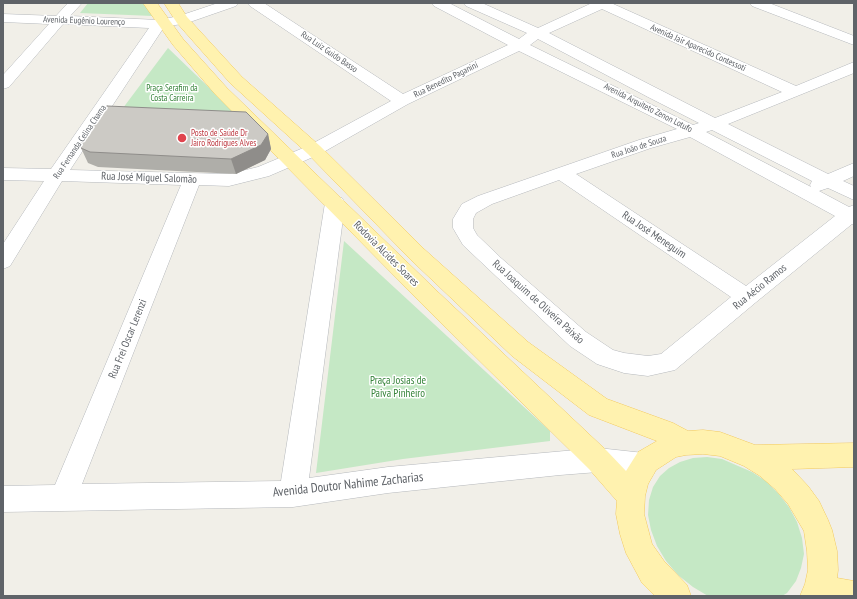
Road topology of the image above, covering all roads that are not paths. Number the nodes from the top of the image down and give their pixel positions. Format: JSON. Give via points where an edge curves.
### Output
{"nodes":[{"id":1,"x":75,"y":3,"type":"edge"},
{"id":2,"x":150,"y":3,"type":"edge"},
{"id":3,"x":171,"y":3,"type":"edge"},
{"id":4,"x":231,"y":3,"type":"edge"},
{"id":5,"x":255,"y":3,"type":"edge"},
{"id":6,"x":439,"y":3,"type":"edge"},
{"id":7,"x":471,"y":3,"type":"edge"},
{"id":8,"x":602,"y":3,"type":"edge"},
{"id":9,"x":757,"y":3,"type":"edge"},
{"id":10,"x":3,"y":18,"type":"edge"},
{"id":11,"x":61,"y":19,"type":"junction"},
{"id":12,"x":169,"y":22,"type":"junction"},
{"id":13,"x":538,"y":33,"type":"junction"},
{"id":14,"x":854,"y":41,"type":"edge"},
{"id":15,"x":519,"y":45,"type":"junction"},
{"id":16,"x":854,"y":67,"type":"edge"},
{"id":17,"x":3,"y":84,"type":"edge"},
{"id":18,"x":796,"y":92,"type":"junction"},
{"id":19,"x":402,"y":101,"type":"junction"},
{"id":20,"x":714,"y":124,"type":"junction"},
{"id":21,"x":691,"y":130,"type":"junction"},
{"id":22,"x":314,"y":150,"type":"junction"},
{"id":23,"x":291,"y":159,"type":"junction"},
{"id":24,"x":854,"y":169,"type":"edge"},
{"id":25,"x":561,"y":173,"type":"junction"},
{"id":26,"x":3,"y":174,"type":"edge"},
{"id":27,"x":57,"y":175,"type":"junction"},
{"id":28,"x":192,"y":180,"type":"junction"},
{"id":29,"x":827,"y":180,"type":"junction"},
{"id":30,"x":804,"y":192,"type":"junction"},
{"id":31,"x":854,"y":194,"type":"edge"},
{"id":32,"x":335,"y":203,"type":"junction"},
{"id":33,"x":469,"y":209,"type":"joint"},
{"id":34,"x":852,"y":215,"type":"edge"},
{"id":35,"x":3,"y":261,"type":"edge"},
{"id":36,"x":747,"y":297,"type":"junction"},
{"id":37,"x":666,"y":364,"type":"joint"},
{"id":38,"x":686,"y":443,"type":"junction"},
{"id":39,"x":854,"y":455,"type":"edge"},
{"id":40,"x":753,"y":457,"type":"junction"},
{"id":41,"x":598,"y":460,"type":"junction"},
{"id":42,"x":644,"y":466,"type":"junction"},
{"id":43,"x":293,"y":494,"type":"junction"},
{"id":44,"x":631,"y":496,"type":"junction"},
{"id":45,"x":63,"y":498,"type":"junction"},
{"id":46,"x":3,"y":499,"type":"edge"},
{"id":47,"x":817,"y":593,"type":"edge"},
{"id":48,"x":676,"y":596,"type":"edge"},
{"id":49,"x":854,"y":596,"type":"edge"}],
"edges":[{"from":1,"to":11,"type":"street"},
{"from":2,"to":12,"type":"main road","name":"Rodovia Alcides Soares"},
{"from":3,"to":12,"type":"main road","name":"Rodovia Alcides Soares"},
{"from":4,"to":12,"type":"street"},
{"from":5,"to":19,"type":"street","name":"Rua Luiz Guido Basso"},
{"from":6,"to":15,"type":"street","name":"Avenida Arquiteto Zenon Lotufo"},
{"from":7,"to":13,"type":"street","name":"Avenida Arquiteto Zenon Lotufo"},
{"from":8,"to":13,"type":"street","name":"Rua Benedito Paganini"},
{"from":8,"to":18,"type":"street","name":"Avenida Jair Aparecido Contessoti"},
{"from":9,"to":14,"type":"street"},
{"from":10,"to":11,"type":"street","name":"Avenida Eugênio Lourenço"},
{"from":11,"to":12,"type":"street","name":"Avenida Eugênio Lourenço"},
{"from":11,"to":17,"type":"street"},
{"from":12,"to":22,"type":"main road","name":"Rodovia Alcides Soares"},
{"from":12,"to":23,"type":"main road","name":"Rodovia Alcides Soares","via":[[178,42],[221,91]]},
{"from":12,"to":27,"type":"street","name":"Rua Fernanda Celina Chama"},
{"from":13,"to":15,"type":"street","name":"Rua Benedito Paganini"},
{"from":13,"to":20,"type":"street","name":"Avenida Arquiteto Zenon Lotufo"},
{"from":15,"to":19,"type":"street","name":"Rua Benedito Paganini"},
{"from":15,"to":21,"type":"street","name":"Avenida Arquiteto Zenon Lotufo"},
{"from":16,"to":18,"type":"street","name":"Rua João de Souza"},
{"from":18,"to":20,"type":"street","name":"Rua João de Souza"},
{"from":19,"to":22,"type":"street","name":"Rua Benedito Paganini"},
{"from":20,"to":21,"type":"street","name":"Rua João de Souza"},
{"from":20,"to":29,"type":"street","name":"Avenida Arquiteto Zenon Lotufo"},
{"from":21,"to":25,"type":"street","name":"Rua João de Souza"},
{"from":21,"to":30,"type":"street","name":"Avenida Arquiteto Zenon Lotufo"},
{"from":22,"to":23,"type":"street","name":"Rua Benedito Paganini"},
{"from":22,"to":38,"type":"main road","name":"Rodovia Alcides Soares","via":[[417,254],[520,349],[598,407],[664,431]]},
{"from":23,"to":28,"type":"street","name":"Rua José Miguel Salomão","via":[[263,172],[230,180]]},
{"from":23,"to":32,"type":"main road","name":"Rodovia Alcides Soares"},
{"from":24,"to":29,"type":"street"},
{"from":25,"to":33,"type":"street","name":"Rua João de Souza","via":[[506,191]]},
{"from":25,"to":36,"type":"street","name":"Rua José Meneguim"},
{"from":26,"to":27,"type":"street","name":"Rua José Miguel Salomão"},
{"from":27,"to":28,"type":"street","name":"Rua José Miguel Salomão"},
{"from":27,"to":35,"type":"street","name":"Rua Fernanda Celina Chama"},
{"from":28,"to":45,"type":"street","name":"Rua Frei Oscar Lerenzi"},
{"from":29,"to":30,"type":"street"},
{"from":29,"to":31,"type":"street","name":"Avenida Arquiteto Zenon Lotufo"},
{"from":30,"to":34,"type":"street","name":"Avenida Arquiteto Zenon Lotufo"},
{"from":32,"to":41,"type":"main road","name":"Rodovia Alcides Soares"},
{"from":32,"to":43,"type":"street"},
{"from":33,"to":37,"type":"street","name":"Rua Joaquim de Oliveira Paixão","via":[[463,218],[463,228],[470,240],[578,339],[605,357],[624,363],[648,366]]},
{"from":34,"to":36,"type":"street","name":"Rua Aécio Ramos"},
{"from":36,"to":37,"type":"street","name":"Rua Aécio Ramos"},
{"from":38,"to":40,"type":"main road","via":[[720,444]]},
{"from":38,"to":42,"type":"main road","via":[[670,447],[647,461]]},
{"from":39,"to":40,"type":"main road"},
{"from":40,"to":47,"type":"main road","via":[[785,480],[809,511],[818,530],[822,570]]},
{"from":41,"to":42,"type":"street","name":"Avenida Doutor Nahime Zacharias"},
{"from":41,"to":43,"type":"street","name":"Avenida Doutor Nahime Zacharias","via":[[388,480]]},
{"from":41,"to":44,"type":"main road","name":"Rodovia Alcides Soares"},
{"from":42,"to":44,"type":"main road"},
{"from":43,"to":45,"type":"street","name":"Avenida Doutor Nahime Zacharias"},
{"from":44,"to":48,"type":"main road","via":[[630,514],[634,534],[642,553],[654,572]]},
{"from":45,"to":46,"type":"street","name":"Avenida Doutor Nahime Zacharias"},
{"from":47,"to":49,"type":"main road"}]}
